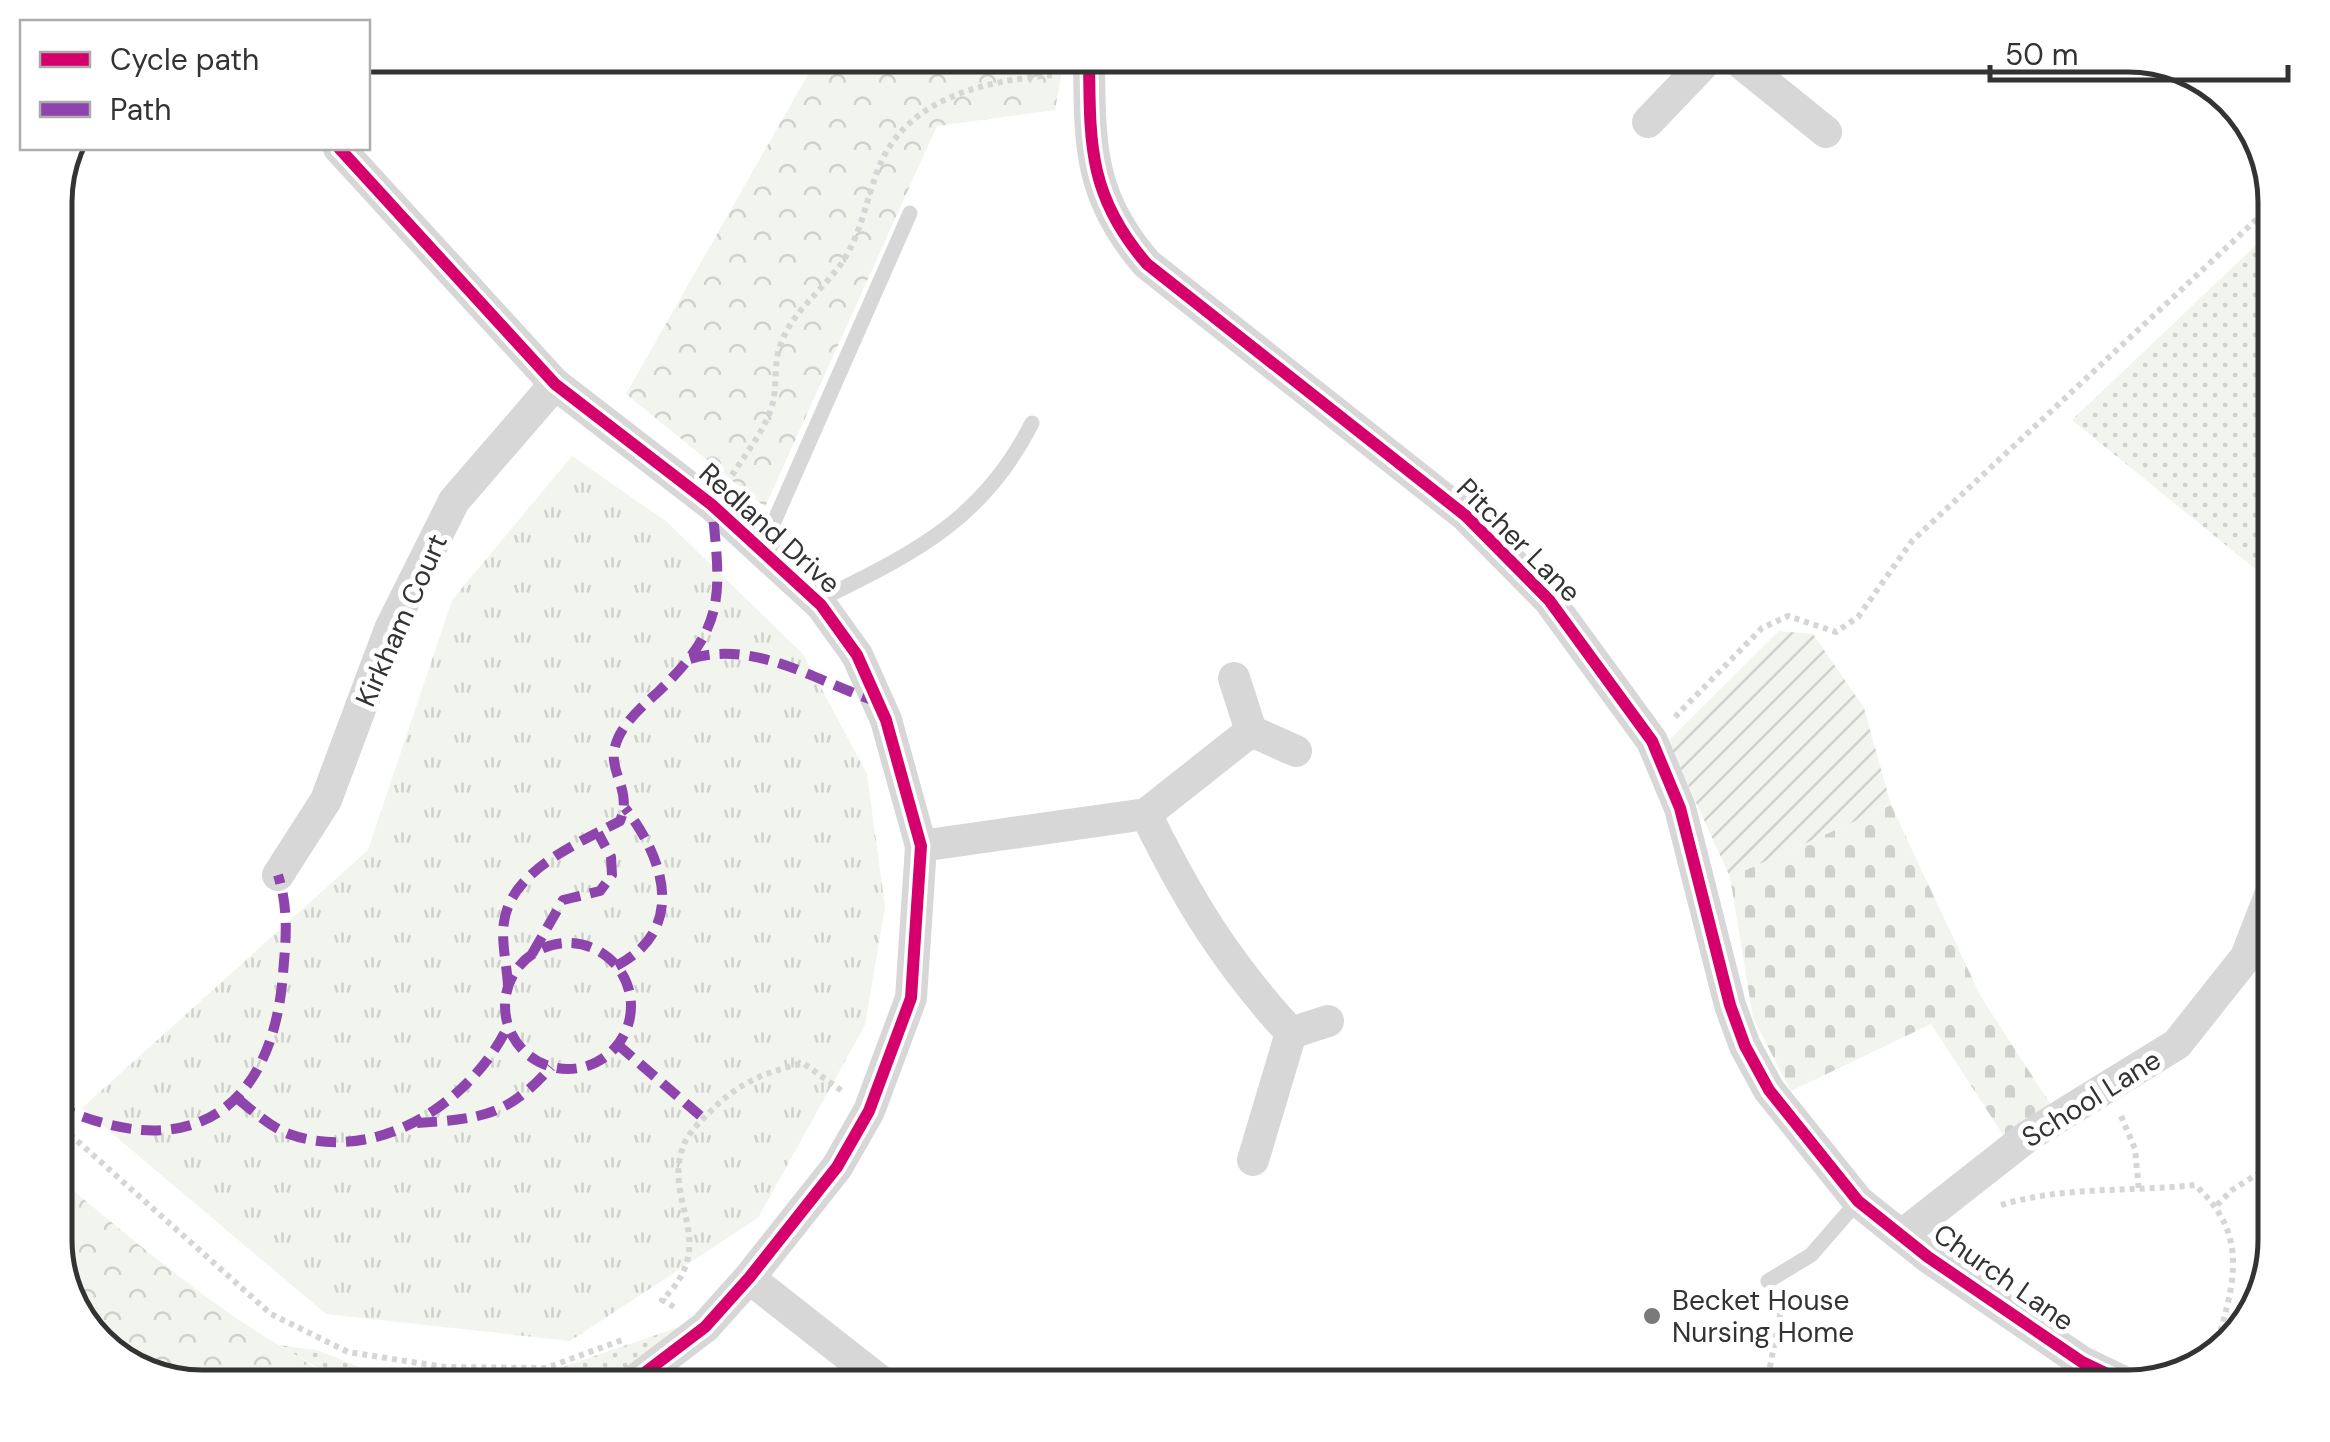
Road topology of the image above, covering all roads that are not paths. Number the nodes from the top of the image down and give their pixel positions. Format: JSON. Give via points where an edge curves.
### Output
{"nodes":[{"id":1,"x":1089,"y":72,"type":"edge"},
{"id":2,"x":1696,"y":72,"type":"edge"},
{"id":3,"x":1753,"y":72,"type":"edge"},
{"id":4,"x":1648,"y":122,"type":"dead end"},
{"id":5,"x":1826,"y":132,"type":"dead end"},
{"id":6,"x":340,"y":150,"type":"edge"},
{"id":7,"x":910,"y":212,"type":"dead end"},
{"id":8,"x":555,"y":384,"type":"junction"},
{"id":9,"x":1032,"y":423,"type":"dead end"},
{"id":10,"x":762,"y":549,"type":"junction"},
{"id":11,"x":817,"y":601,"type":"junction"},
{"id":12,"x":1234,"y":678,"type":"dead end"},
{"id":13,"x":1251,"y":731,"type":"junction"},
{"id":14,"x":1296,"y":751,"type":"dead end"},
{"id":15,"x":1146,"y":814,"type":"junction"},
{"id":16,"x":920,"y":846,"type":"junction"},
{"id":17,"x":278,"y":876,"type":"dead end"},
{"id":18,"x":2258,"y":927,"type":"edge"},
{"id":19,"x":1328,"y":1021,"type":"dead end"},
{"id":20,"x":1291,"y":1033,"type":"junction"},
{"id":21,"x":1253,"y":1160,"type":"dead end"},
{"id":22,"x":1858,"y":1201,"type":"junction"},
{"id":23,"x":1902,"y":1234,"type":"junction"},
{"id":24,"x":748,"y":1278,"type":"junction"},
{"id":25,"x":1768,"y":1282,"type":"dead end"},
{"id":26,"x":648,"y":1370,"type":"edge"},
{"id":27,"x":866,"y":1370,"type":"edge"},
{"id":28,"x":2093,"y":1370,"type":"edge"}],
"edges":[{"from":1,"to":22,"type":"street","name":"Pitcher Lane","via":[[1098,182],[1126,241],[1466,516],[1549,600],[1652,741],[1680,808],[1745,1046],[1769,1090]]},
{"from":2,"to":4,"type":"street"},
{"from":3,"to":5,"type":"street"},
{"from":6,"to":8,"type":"street","name":"Redland Drive"},
{"from":7,"to":10,"type":"lane"},
{"from":8,"to":10,"type":"street","name":"Redland Drive"},
{"from":8,"to":17,"type":"street","name":"Kirkham Court","via":[[454,501],[390,629],[326,800]]},
{"from":9,"to":11,"type":"lane","via":[[969,513],[936,540]]},
{"from":10,"to":11,"type":"street","name":"Redland Drive"},
{"from":11,"to":16,"type":"street","name":"Redland Drive","via":[[857,654],[886,720]]},
{"from":12,"to":13,"type":"street"},
{"from":13,"to":14,"type":"street"},
{"from":13,"to":15,"type":"street"},
{"from":15,"to":16,"type":"street"},
{"from":15,"to":20,"type":"street","via":[[1184,892],[1236,973]]},
{"from":16,"to":24,"type":"street","name":"Redland Drive","via":[[911,998],[868,1111],[837,1167]]},
{"from":18,"to":23,"type":"street","name":"School Lane","via":[[2246,957],[2177,1044],[2028,1136]]},
{"from":19,"to":20,"type":"street"},
{"from":20,"to":21,"type":"street"},
{"from":22,"to":23,"type":"street","name":"Pitcher Lane"},
{"from":22,"to":25,"type":"lane","via":[[1811,1255]]},
{"from":23,"to":28,"type":"street","name":"Church Lane"},
{"from":24,"to":26,"type":"street","name":"Redland Drive","via":[[704,1327]]},
{"from":24,"to":27,"type":"street"}]}
